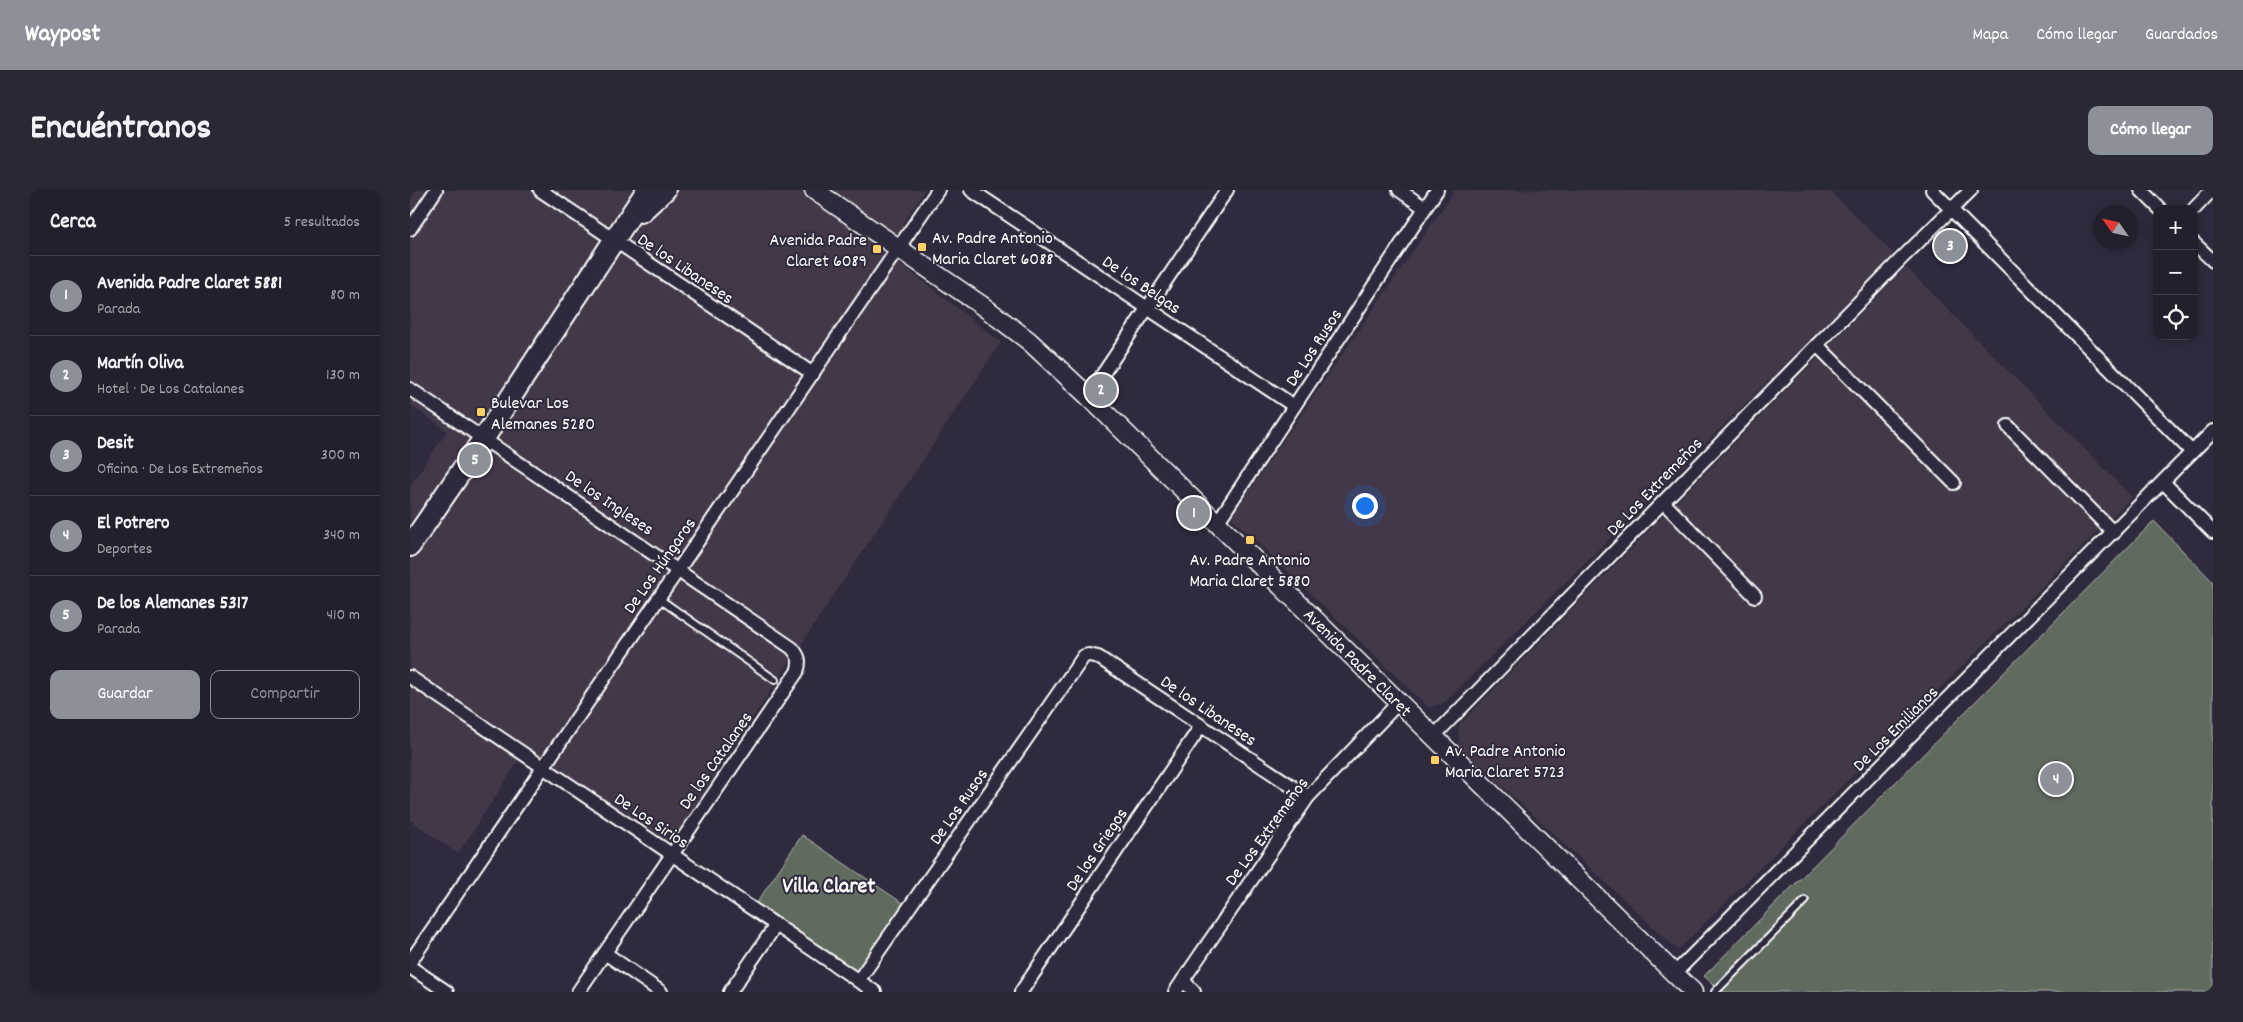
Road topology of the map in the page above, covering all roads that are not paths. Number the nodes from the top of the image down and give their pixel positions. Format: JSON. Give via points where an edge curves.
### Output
{"nodes":[{"id":1,"x":436,"y":190,"type":"edge"},
{"id":2,"x":540,"y":190,"type":"edge"},
{"id":3,"x":647,"y":190,"type":"edge"},
{"id":4,"x":664,"y":190,"type":"edge"},
{"id":5,"x":814,"y":190,"type":"edge"},
{"id":6,"x":938,"y":190,"type":"edge"},
{"id":7,"x":971,"y":190,"type":"edge"},
{"id":8,"x":1227,"y":190,"type":"edge"},
{"id":9,"x":1399,"y":190,"type":"edge"},
{"id":10,"x":1437,"y":190,"type":"edge"},
{"id":11,"x":1932,"y":190,"type":"edge"},
{"id":12,"x":1971,"y":190,"type":"edge"},
{"id":13,"x":2141,"y":190,"type":"edge"},
{"id":14,"x":2212,"y":190,"type":"edge"},
{"id":15,"x":2156,"y":205,"type":"edge"},
{"id":16,"x":2198,"y":205,"type":"edge"},
{"id":17,"x":1425,"y":208,"type":"junction"},
{"id":18,"x":1951,"y":209,"type":"junction"},
{"id":19,"x":410,"y":228,"type":"edge"},
{"id":20,"x":613,"y":240,"type":"junction"},
{"id":21,"x":2198,"y":247,"type":"edge"},
{"id":22,"x":899,"y":248,"type":"junction"},
{"id":23,"x":2213,"y":262,"type":"edge"},
{"id":24,"x":1148,"y":308,"type":"junction"},
{"id":25,"x":1816,"y":345,"type":"junction"},
{"id":26,"x":813,"y":374,"type":"junction"},
{"id":27,"x":410,"y":389,"type":"edge"},
{"id":28,"x":1088,"y":396,"type":"junction"},
{"id":29,"x":1294,"y":406,"type":"junction"},
{"id":30,"x":2008,"y":426,"type":"dead end"},
{"id":31,"x":2213,"y":431,"type":"edge"},
{"id":32,"x":484,"y":438,"type":"junction"},
{"id":33,"x":2192,"y":452,"type":"junction"},
{"id":34,"x":2163,"y":482,"type":"junction"},
{"id":35,"x":1954,"y":483,"type":"dead end"},
{"id":36,"x":1663,"y":502,"type":"junction"},
{"id":37,"x":1217,"y":523,"type":"junction"},
{"id":38,"x":2213,"y":532,"type":"edge"},
{"id":39,"x":2114,"y":533,"type":"junction"},
{"id":40,"x":410,"y":546,"type":"edge"},
{"id":41,"x":678,"y":569,"type":"junction"},
{"id":42,"x":1755,"y":596,"type":"dead end"},
{"id":43,"x":658,"y":598,"type":"junction"},
{"id":44,"x":1089,"y":654,"type":"joint"},
{"id":45,"x":797,"y":672,"type":"joint"},
{"id":46,"x":410,"y":677,"type":"edge"},
{"id":47,"x":775,"y":680,"type":"dead end"},
{"id":48,"x":1399,"y":702,"type":"junction"},
{"id":49,"x":1200,"y":726,"type":"junction"},
{"id":50,"x":1434,"y":736,"type":"junction"},
{"id":51,"x":542,"y":766,"type":"junction"},
{"id":52,"x":1308,"y":797,"type":"junction"},
{"id":53,"x":671,"y":854,"type":"junction"},
{"id":54,"x":1804,"y":901,"type":"dead end"},
{"id":55,"x":776,"y":925,"type":"junction"},
{"id":56,"x":605,"y":953,"type":"junction"},
{"id":57,"x":410,"y":962,"type":"edge"},
{"id":58,"x":410,"y":967,"type":"edge"},
{"id":59,"x":1674,"y":974,"type":"junction"},
{"id":60,"x":1183,"y":980,"type":"junction"},
{"id":61,"x":858,"y":981,"type":"junction"},
{"id":62,"x":447,"y":992,"type":"edge"},
{"id":63,"x":578,"y":992,"type":"edge"},
{"id":64,"x":662,"y":992,"type":"edge"},
{"id":65,"x":730,"y":992,"type":"edge"},
{"id":66,"x":875,"y":992,"type":"edge"},
{"id":67,"x":1021,"y":992,"type":"edge"},
{"id":68,"x":1175,"y":992,"type":"edge"},
{"id":69,"x":1194,"y":992,"type":"edge"},
{"id":70,"x":1693,"y":992,"type":"edge"},
{"id":71,"x":1715,"y":992,"type":"edge"}],
"edges":[{"from":1,"to":19,"type":"street"},
{"from":2,"to":20,"type":"street","name":"De los Libaneses"},
{"from":3,"to":20,"type":"main road"},
{"from":4,"to":20,"type":"main road"},
{"from":5,"to":22,"type":"main road","name":"Avenida Padre Claret"},
{"from":6,"to":22,"type":"street","name":"De Los Húngaros"},
{"from":7,"to":24,"type":"street","name":"De los Belgas"},
{"from":8,"to":24,"type":"street"},
{"from":9,"to":17,"type":"street"},
{"from":10,"to":17,"type":"street","name":"De Los Rusos"},
{"from":11,"to":18,"type":"street"},
{"from":12,"to":18,"type":"street","name":"De Los Extremeños"},
{"from":13,"to":15,"type":"street"},
{"from":14,"to":16,"type":"street"},
{"from":17,"to":29,"type":"street","name":"De Los Rusos"},
{"from":18,"to":25,"type":"street","name":"De Los Extremeños"},
{"from":18,"to":33,"type":"street"},
{"from":20,"to":26,"type":"street","name":"De los Libaneses"},
{"from":20,"to":32,"type":"main road"},
{"from":21,"to":23,"type":"street"},
{"from":22,"to":26,"type":"street","name":"De Los Húngaros"},
{"from":22,"to":28,"type":"main road","name":"Avenida Padre Claret","via":[[1015,330]]},
{"from":24,"to":28,"type":"street"},
{"from":24,"to":29,"type":"street","name":"De los Belgas"},
{"from":25,"to":35,"type":"street"},
{"from":25,"to":36,"type":"street","name":"De Los Extremeños"},
{"from":26,"to":41,"type":"street","name":"De Los Húngaros"},
{"from":27,"to":32,"type":"street","name":"De los Ingleses"},
{"from":28,"to":37,"type":"main road","name":"Avenida Padre Claret"},
{"from":29,"to":37,"type":"street","name":"De Los Rusos"},
{"from":30,"to":39,"type":"street"},
{"from":31,"to":33,"type":"street","name":"De Los Emilianos"},
{"from":32,"to":40,"type":"main road"},
{"from":32,"to":41,"type":"street","name":"De los Ingleses"},
{"from":33,"to":34,"type":"street","name":"De Los Emilianos"},
{"from":34,"to":38,"type":"street"},
{"from":34,"to":39,"type":"street","name":"De Los Emilianos"},
{"from":36,"to":42,"type":"street"},
{"from":36,"to":50,"type":"street","name":"De Los Extremeños"},
{"from":37,"to":48,"type":"main road","name":"Avenida Padre Claret"},
{"from":39,"to":59,"type":"street","name":"De Los Emilianos"},
{"from":41,"to":43,"type":"street","name":"De Los Húngaros"},
{"from":41,"to":45,"type":"street","name":"De los Ingleses","via":[[792,648],[800,664]]},
{"from":43,"to":47,"type":"lane"},
{"from":43,"to":51,"type":"street","name":"De Los Húngaros"},
{"from":44,"to":49,"type":"street","name":"De los Libaneses"},
{"from":44,"to":61,"type":"street","name":"De Los Rusos","via":[[1077,664]]},
{"from":45,"to":53,"type":"street","name":"De los Catalanes"},
{"from":46,"to":51,"type":"street","name":"De Los Sirios"},
{"from":48,"to":50,"type":"main road","name":"Avenida Padre Claret"},
{"from":48,"to":52,"type":"street","name":"De Los Extremeños"},
{"from":49,"to":52,"type":"street","name":"De los Libaneses"},
{"from":49,"to":67,"type":"street","name":"De los Griegos"},
{"from":50,"to":59,"type":"main road","name":"Avenida Padre Claret"},
{"from":51,"to":53,"type":"street","name":"De Los Sirios"},
{"from":51,"to":57,"type":"street","name":"De Los Húngaros"},
{"from":52,"to":60,"type":"street","name":"De Los Extremeños"},
{"from":53,"to":55,"type":"street","name":"De Los Sirios"},
{"from":53,"to":56,"type":"street","name":"De los Catalanes"},
{"from":54,"to":71,"type":"lane"},
{"from":55,"to":61,"type":"street","name":"De Los Sirios"},
{"from":55,"to":65,"type":"street"},
{"from":56,"to":63,"type":"street","name":"De los Catalanes"},
{"from":56,"to":64,"type":"street"},
{"from":58,"to":62,"type":"street"},
{"from":59,"to":70,"type":"main road"},
{"from":60,"to":68,"type":"street","name":"De Los Extremeños"},
{"from":60,"to":69,"type":"street"},
{"from":61,"to":66,"type":"street","name":"De Los Sirios"}]}
